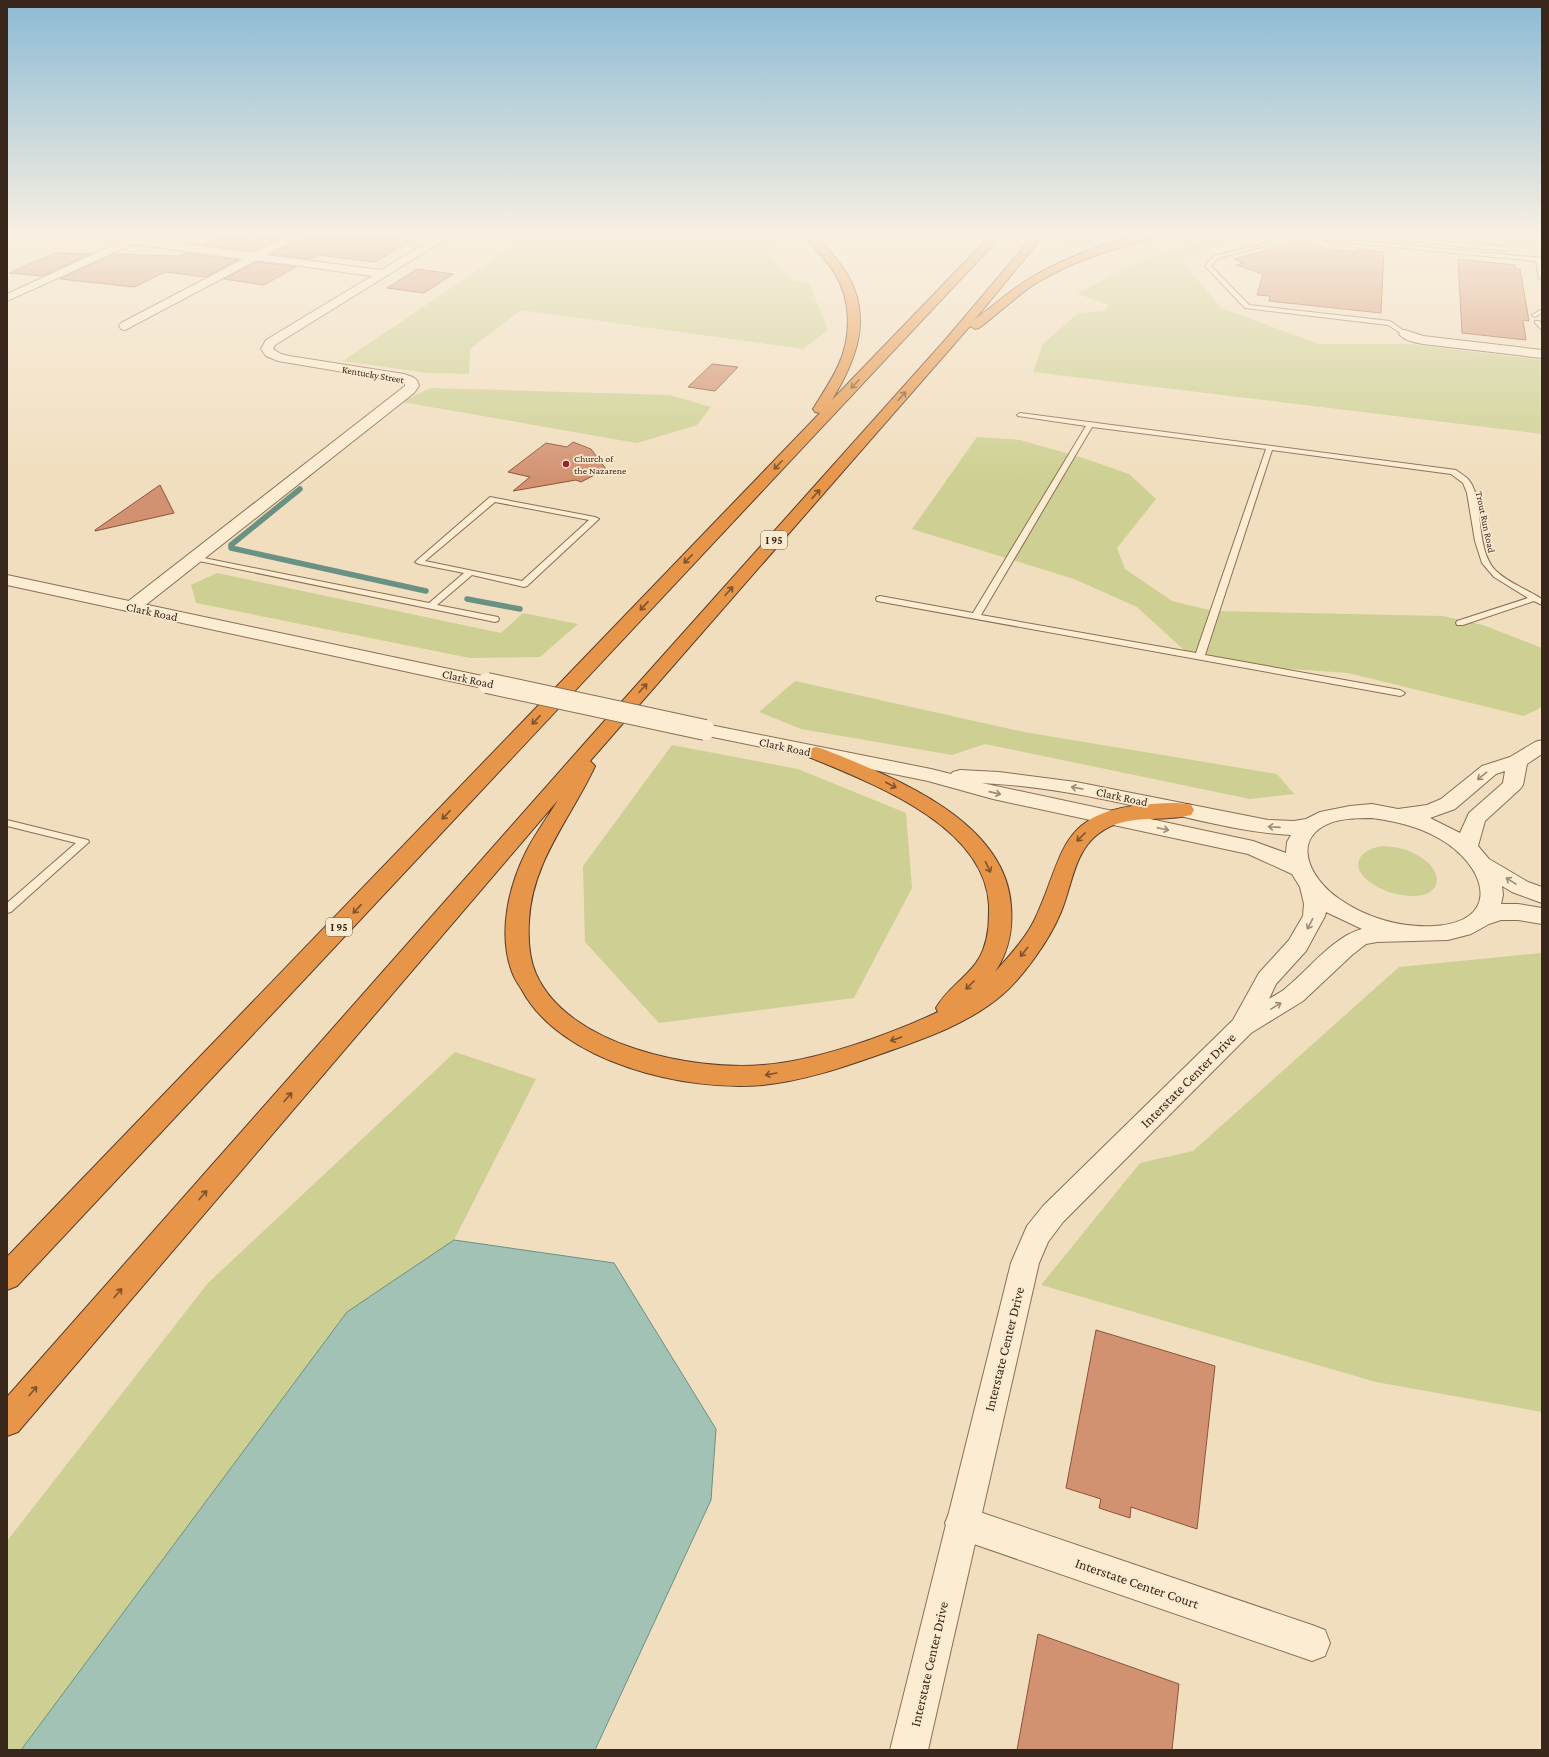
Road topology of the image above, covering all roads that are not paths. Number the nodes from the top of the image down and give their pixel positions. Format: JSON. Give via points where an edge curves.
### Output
{"nodes":[{"id":1,"x":144,"y":316,"type":"edge"},
{"id":2,"x":314,"y":316,"type":"edge"},
{"id":3,"x":852,"y":316,"type":"edge"},
{"id":4,"x":920,"y":316,"type":"edge"},
{"id":5,"x":972,"y":316,"type":"edge"},
{"id":6,"x":987,"y":316,"type":"edge"},
{"id":7,"x":1327,"y":316,"type":"edge"},
{"id":8,"x":1537,"y":322,"type":"dead end"},
{"id":9,"x":125,"y":326,"type":"dead end"},
{"id":10,"x":1542,"y":328,"type":"edge"},
{"id":11,"x":1405,"y":334,"type":"junction"},
{"id":12,"x":950,"y":342,"type":"junction"},
{"id":13,"x":1542,"y":347,"type":"edge"},
{"id":14,"x":1542,"y":354,"type":"edge"},
{"id":15,"x":1020,"y":415,"type":"dead end"},
{"id":16,"x":1090,"y":424,"type":"junction"},
{"id":17,"x":805,"y":437,"type":"junction"},
{"id":18,"x":1270,"y":447,"type":"junction"},
{"id":19,"x":194,"y":558,"type":"junction"},
{"id":20,"x":470,"y":572,"type":"junction"},
{"id":21,"x":7,"y":580,"type":"edge"},
{"id":22,"x":880,"y":599,"type":"dead end"},
{"id":23,"x":1539,"y":600,"type":"edge"},
{"id":24,"x":431,"y":606,"type":"junction"},
{"id":25,"x":132,"y":607,"type":"junction"},
{"id":26,"x":976,"y":616,"type":"junction"},
{"id":27,"x":495,"y":619,"type":"dead end"},
{"id":28,"x":1460,"y":623,"type":"dead end"},
{"id":29,"x":1200,"y":656,"type":"junction"},
{"id":30,"x":1400,"y":693,"type":"dead end"},
{"id":31,"x":599,"y":739,"type":"junction"},
{"id":32,"x":1542,"y":746,"type":"edge"},
{"id":33,"x":816,"y":753,"type":"junction"},
{"id":34,"x":1517,"y":761,"type":"junction"},
{"id":35,"x":931,"y":775,"type":"junction"},
{"id":36,"x":1184,"y":810,"type":"junction"},
{"id":37,"x":1397,"y":815,"type":"junction"},
{"id":38,"x":1111,"y":818,"type":"junction"},
{"id":39,"x":7,"y":823,"type":"edge"},
{"id":40,"x":1312,"y":824,"type":"junction"},
{"id":41,"x":1467,"y":848,"type":"junction"},
{"id":42,"x":1482,"y":864,"type":"junction"},
{"id":43,"x":1305,"y":878,"type":"junction"},
{"id":44,"x":1542,"y":896,"type":"edge"},
{"id":45,"x":7,"y":909,"type":"edge"},
{"id":46,"x":1542,"y":916,"type":"edge"},
{"id":47,"x":1481,"y":918,"type":"junction"},
{"id":48,"x":1411,"y":934,"type":"junction"},
{"id":49,"x":1242,"y":1026,"type":"junction"},
{"id":50,"x":927,"y":1029,"type":"junction"},
{"id":51,"x":7,"y":1277,"type":"edge"},
{"id":52,"x":7,"y":1421,"type":"edge"},
{"id":53,"x":962,"y":1523,"type":"junction"},
{"id":54,"x":1312,"y":1643,"type":"dead end"},
{"id":55,"x":909,"y":1750,"type":"edge"}],
"edges":[{"from":1,"to":9,"type":"street"},
{"from":2,"to":19,"type":"street","name":"Kentucky Street","via":[[270,343],[266,349],[276,357],[289,360],[399,377],[411,381],[412,386]]},
{"from":3,"to":17,"type":"highway","via":[[849,355]]},
{"from":4,"to":17,"type":"highway","number":"I 95","one_way":true},
{"from":5,"to":12,"type":"highway","number":"I 95"},
{"from":6,"to":12,"type":"highway"},
{"from":7,"to":11,"type":"lane","via":[[1390,323]]},
{"from":8,"to":10,"type":"lane"},
{"from":11,"to":13,"type":"street","via":[[1416,331]]},
{"from":11,"to":14,"type":"street","via":[[1423,340]]},
{"from":31,"to":12,"type":"highway","number":"I 95","one_way":true},
{"from":15,"to":16,"type":"lane"},
{"from":16,"to":18,"type":"lane"},
{"from":16,"to":26,"type":"lane"},
{"from":17,"to":51,"type":"highway","number":"I 95","one_way":true},
{"from":18,"to":23,"type":"lane","name":"Trout Run Road","via":[[1453,472],[1467,482],[1483,558],[1492,572]]},
{"from":18,"to":29,"type":"lane"},
{"from":19,"to":24,"type":"lane"},
{"from":19,"to":25,"type":"street","name":"Kentucky Street"},
{"from":20,"to":20,"type":"lane","via":[[524,584],[596,519],[493,498],[419,562]]},
{"from":20,"to":24,"type":"lane"},
{"from":21,"to":25,"type":"street","name":"Clark Road"},
{"from":22,"to":26,"type":"lane"},
{"from":23,"to":28,"type":"lane"},
{"from":24,"to":27,"type":"lane"},
{"from":25,"to":33,"type":"street","name":"Clark Road","bridge":true},
{"from":26,"to":29,"type":"lane"},
{"from":29,"to":30,"type":"lane"},
{"from":50,"to":31,"type":"highway","one_way":true,"via":[[816,1066],[762,1075],[709,1075],[665,1068],[623,1055],[589,1040],[564,1024],[539,1000],[525,974],[519,954],[517,931],[520,901],[529,870],[543,840],[566,805]]},
{"from":52,"to":31,"type":"highway","number":"I 95","one_way":true},
{"from":32,"to":34,"type":"street"},
{"from":33,"to":35,"type":"street","name":"Clark Road"},
{"from":33,"to":50,"type":"highway","one_way":true,"via":[[880,779],[915,797],[956,825],[978,849],[998,888],[1002,920],[993,955],[976,979]]},
{"from":34,"to":37,"type":"street","one_way":true,"via":[[1489,770],[1448,804],[1431,811]]},
{"from":34,"to":41,"type":"street","via":[[1513,786],[1476,818]]},
{"from":36,"to":35,"type":"street","name":"Clark Road","one_way":true,"via":[[1034,780]]},
{"from":35,"to":38,"type":"street","name":"Clark Road","one_way":true,"via":[[993,793]]},
{"from":36,"to":38,"type":"highway","via":[[1142,812]]},
{"from":40,"to":36,"type":"street","name":"Clark Road","one_way":true,"via":[[1294,828],[1268,827]]},
{"from":37,"to":40,"type":"street","via":[[1372,811],[1349,812],[1329,816]]},
{"from":37,"to":41,"type":"street","via":[[1423,823]]},
{"from":38,"to":43,"type":"street","name":"Clark Road","one_way":true,"via":[[1253,848],[1276,857]]},
{"from":38,"to":50,"type":"highway","one_way":true,"via":[[1091,828],[1077,841],[1045,921],[996,986],[965,1008]]},
{"from":39,"to":45,"type":"lane","via":[[84,842]]},
{"from":40,"to":43,"type":"street","name":"Interstate Center Drive","via":[[1300,836],[1296,852]]},
{"from":41,"to":42,"type":"street"},
{"from":44,"to":42,"type":"street","one_way":true,"via":[[1520,887]]},
{"from":42,"to":47,"type":"street","via":[[1492,883],[1492,902]]},
{"from":43,"to":48,"type":"street","name":"Clark Road","via":[[1329,903],[1354,918],[1382,928]]},
{"from":43,"to":49,"type":"street","name":"Interstate Center Drive","one_way":true,"via":[[1315,904],[1314,916],[1298,945],[1267,979]]},
{"from":46,"to":47,"type":"street","via":[[1500,912]]},
{"from":47,"to":48,"type":"street","via":[[1463,928],[1439,934]]},
{"from":49,"to":48,"type":"street","name":"Interstate Center Drive","one_way":true,"via":[[1294,994],[1359,938],[1377,934]]},
{"from":49,"to":53,"type":"street","name":"Interstate Center Drive","via":[[1053,1214],[1037,1235],[1025,1263]]},
{"from":53,"to":54,"type":"street","name":"Interstate Center Court"},
{"from":53,"to":55,"type":"street","name":"Interstate Center Drive"}]}
